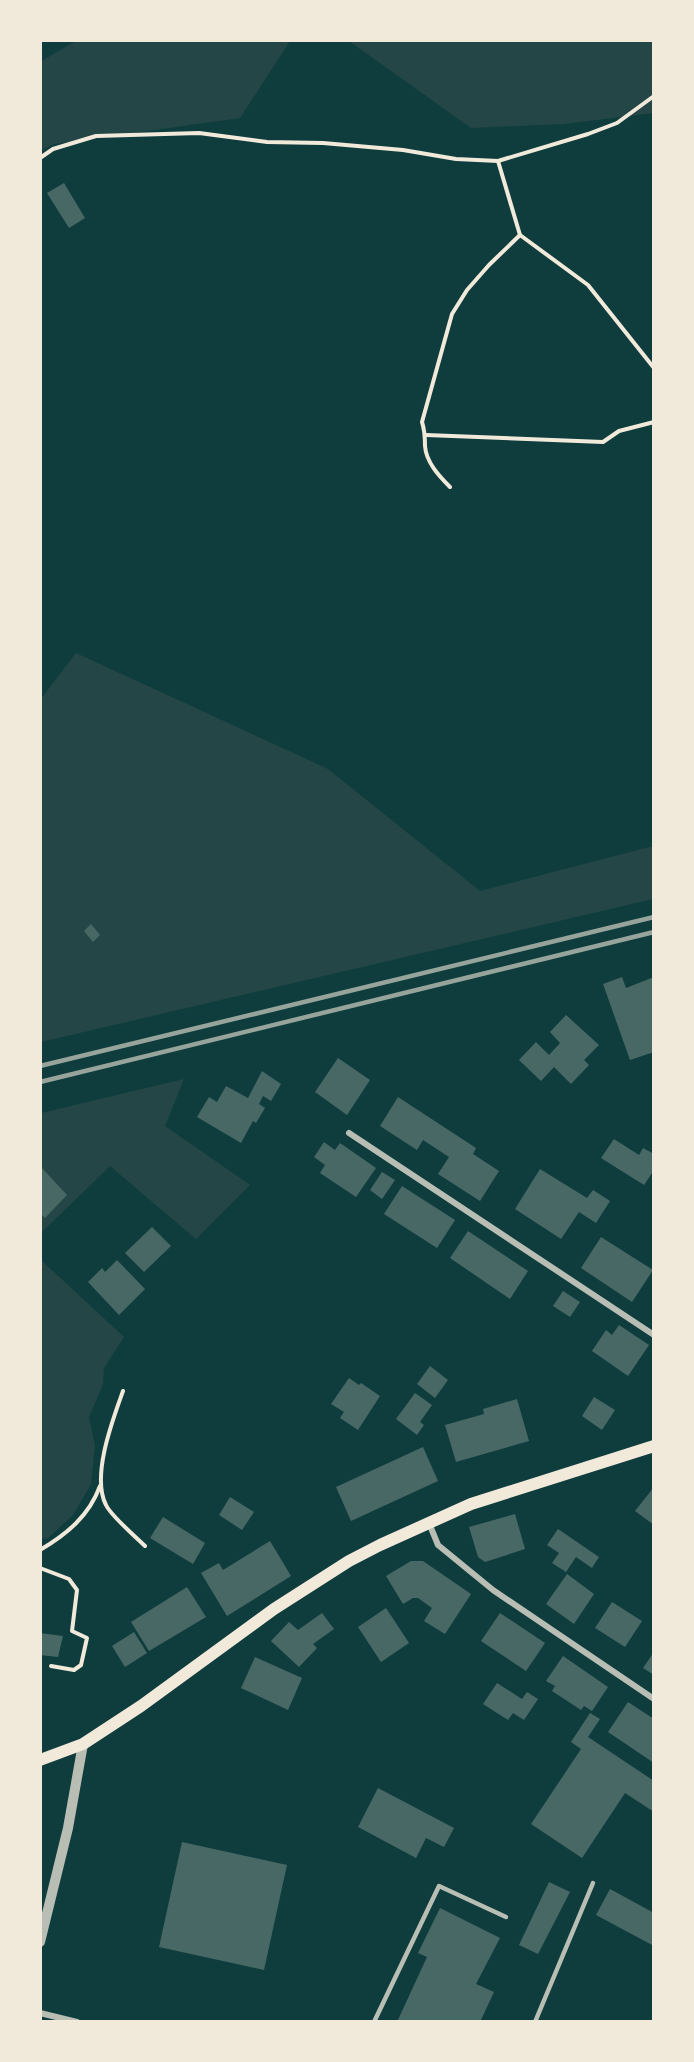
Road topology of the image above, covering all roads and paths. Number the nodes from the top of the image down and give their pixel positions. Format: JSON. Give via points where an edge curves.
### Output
{"nodes":[{"id":1,"x":654,"y":96,"type":"edge"},
{"id":2,"x":40,"y":158,"type":"edge"},
{"id":3,"x":498,"y":161,"type":"junction"},
{"id":4,"x":520,"y":235,"type":"junction"},
{"id":5,"x":654,"y":368,"type":"edge"},
{"id":6,"x":654,"y":422,"type":"edge"},
{"id":7,"x":426,"y":435,"type":"junction"},
{"id":8,"x":450,"y":487,"type":"dead end"},
{"id":9,"x":349,"y":1133,"type":"dead end"},
{"id":10,"x":654,"y":1335,"type":"edge"},
{"id":11,"x":123,"y":1391,"type":"dead end"},
{"id":12,"x":652,"y":1449,"type":"edge"},
{"id":13,"x":100,"y":1484,"type":"junction"},
{"id":14,"x":428,"y":1522,"type":"junction"},
{"id":15,"x":145,"y":1546,"type":"dead end"},
{"id":16,"x":40,"y":1550,"type":"edge"},
{"id":17,"x":40,"y":1568,"type":"edge"},
{"id":18,"x":51,"y":1666,"type":"dead end"},
{"id":19,"x":654,"y":1699,"type":"edge"},
{"id":20,"x":83,"y":1744,"type":"junction"},
{"id":21,"x":40,"y":1760,"type":"edge"},
{"id":22,"x":593,"y":1883,"type":"dead end"},
{"id":23,"x":506,"y":1917,"type":"dead end"},
{"id":24,"x":40,"y":1942,"type":"edge"},
{"id":25,"x":40,"y":2013,"type":"edge"},
{"id":26,"x":77,"y":2022,"type":"edge"},
{"id":27,"x":374,"y":2022,"type":"edge"},
{"id":28,"x":535,"y":2022,"type":"edge"}],
"edges":[{"from":1,"to":3,"type":"path","via":[[616,123]]},
{"from":2,"to":3,"type":"path","via":[[53,149],[96,136],[199,133]]},
{"from":3,"to":4,"type":"path"},
{"from":4,"to":5,"type":"path","via":[[588,285]]},
{"from":4,"to":7,"type":"path","via":[[467,290],[452,314],[422,422]]},
{"from":6,"to":7,"type":"path","via":[[619,430],[603,442]]},
{"from":7,"to":8,"type":"path","via":[[429,460]]},
{"from":9,"to":10,"type":"street"},
{"from":11,"to":13,"type":"path","via":[[107,1436]]},
{"from":12,"to":14,"type":"main road","via":[[471,1504]]},
{"from":13,"to":15,"type":"path","via":[[106,1505]]},
{"from":13,"to":16,"type":"path","via":[[89,1509],[76,1524]]},
{"from":14,"to":19,"type":"street","via":[[438,1545],[493,1590]]},
{"from":14,"to":20,"type":"main road","via":[[349,1561],[282,1604]]},
{"from":17,"to":18,"type":"path","via":[[73,1584],[76,1590],[72,1631],[87,1638],[81,1665],[74,1670]]},
{"from":20,"to":21,"type":"main road"},
{"from":20,"to":24,"type":"street","via":[[68,1828]]},
{"from":22,"to":28,"type":"lane"},
{"from":23,"to":27,"type":"lane","via":[[439,1886]]},
{"from":25,"to":26,"type":"street"}]}
